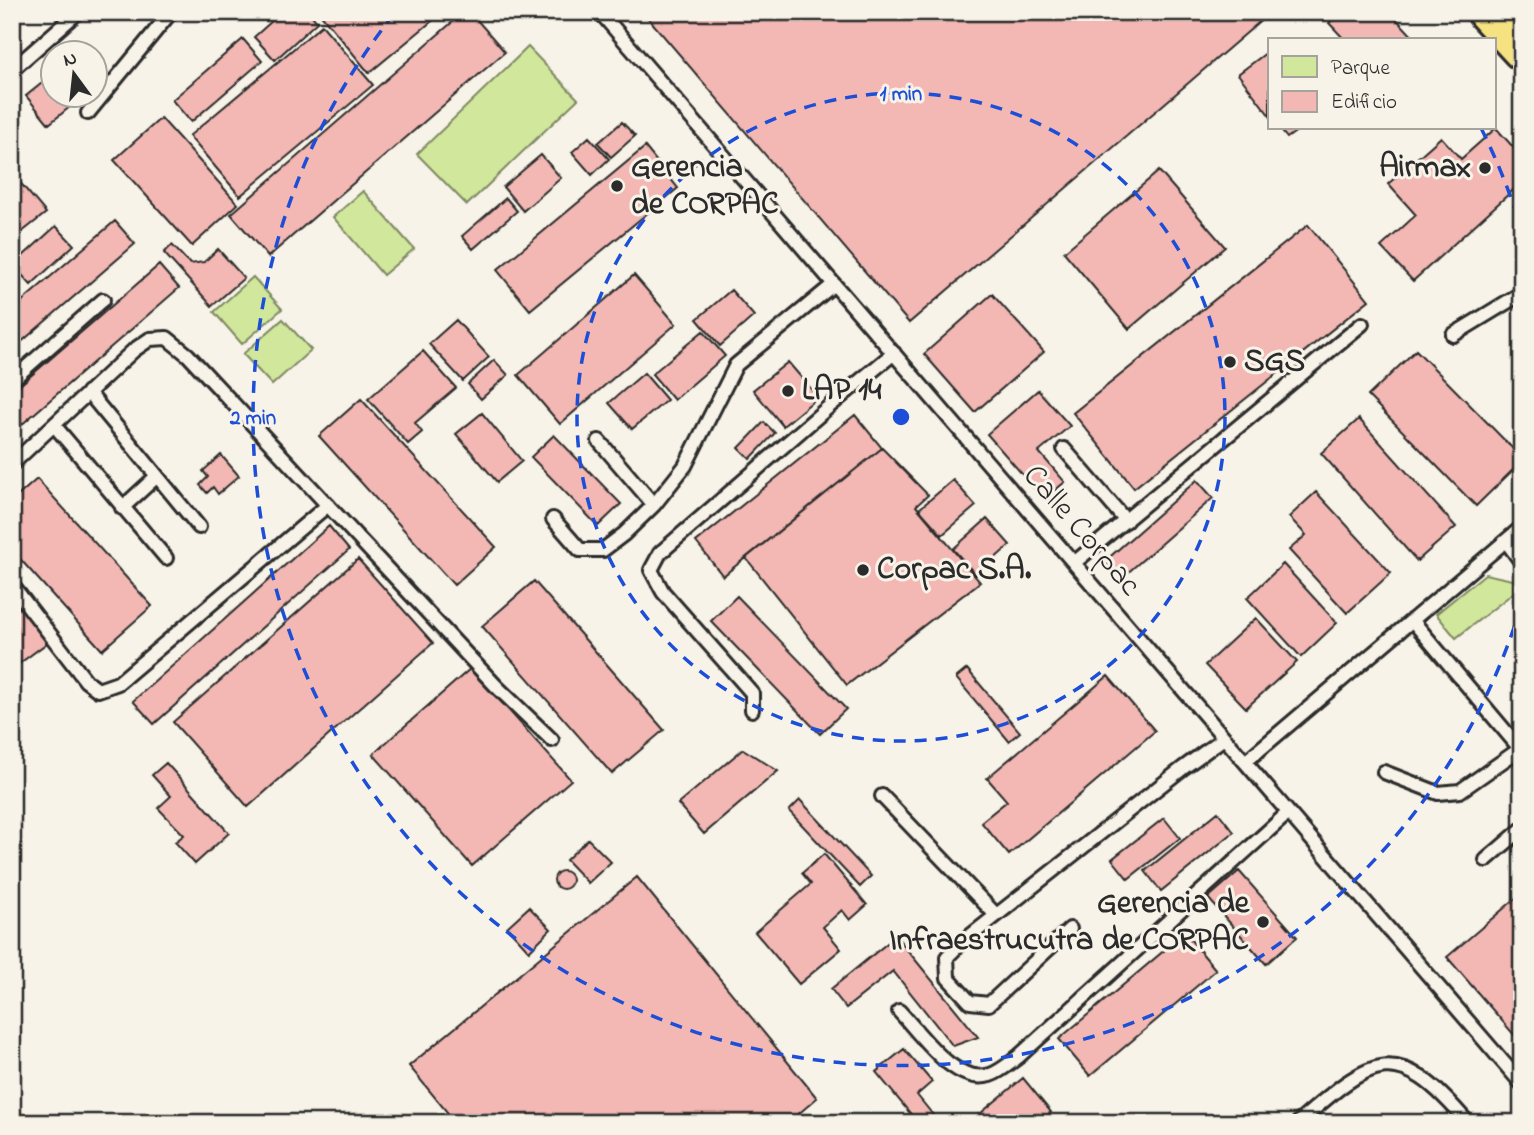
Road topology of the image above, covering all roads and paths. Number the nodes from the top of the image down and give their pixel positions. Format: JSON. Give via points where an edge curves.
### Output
{"nodes":[{"id":1,"x":78,"y":12,"type":"edge"},
{"id":2,"x":171,"y":12,"type":"edge"},
{"id":3,"x":600,"y":12,"type":"edge"},
{"id":4,"x":1487,"y":12,"type":"edge"},
{"id":5,"x":1522,"y":50,"type":"edge"},
{"id":6,"x":12,"y":69,"type":"edge"},
{"id":7,"x":88,"y":113,"type":"dead end"},
{"id":8,"x":834,"y":284,"type":"junction"},
{"id":9,"x":1522,"y":293,"type":"edge"},
{"id":10,"x":103,"y":300,"type":"dead end"},
{"id":11,"x":1362,"y":324,"type":"dead end"},
{"id":12,"x":1453,"y":335,"type":"dead end"},
{"id":13,"x":894,"y":353,"type":"junction"},
{"id":14,"x":12,"y":380,"type":"edge"},
{"id":15,"x":88,"y":392,"type":"junction"},
{"id":16,"x":54,"y":425,"type":"junction"},
{"id":17,"x":600,"y":441,"type":"dead end"},
{"id":18,"x":1064,"y":449,"type":"dead end"},
{"id":19,"x":12,"y":464,"type":"edge"},
{"id":20,"x":157,"y":476,"type":"junction"},
{"id":21,"x":328,"y":505,"type":"junction"},
{"id":22,"x":654,"y":505,"type":"junction"},
{"id":23,"x":122,"y":508,"type":"junction"},
{"id":24,"x":553,"y":519,"type":"dead end"},
{"id":25,"x":1126,"y":521,"type":"junction"},
{"id":26,"x":199,"y":527,"type":"dead end"},
{"id":27,"x":1522,"y":527,"type":"edge"},
{"id":28,"x":1506,"y":541,"type":"junction"},
{"id":29,"x":166,"y":558,"type":"dead end"},
{"id":30,"x":1073,"y":563,"type":"junction"},
{"id":31,"x":1522,"y":563,"type":"edge"},
{"id":32,"x":12,"y":585,"type":"edge"},
{"id":33,"x":1412,"y":620,"type":"junction"},
{"id":34,"x":751,"y":710,"type":"dead end"},
{"id":35,"x":1224,"y":738,"type":"junction"},
{"id":36,"x":552,"y":740,"type":"dead end"},
{"id":37,"x":1521,"y":750,"type":"edge"},
{"id":38,"x":1245,"y":762,"type":"junction"},
{"id":39,"x":1384,"y":772,"type":"dead end"},
{"id":40,"x":882,"y":796,"type":"dead end"},
{"id":41,"x":1288,"y":813,"type":"junction"},
{"id":42,"x":1522,"y":829,"type":"edge"},
{"id":43,"x":1486,"y":860,"type":"dead end"},
{"id":44,"x":996,"y":915,"type":"junction"},
{"id":45,"x":1070,"y":929,"type":"dead end"},
{"id":46,"x":899,"y":1011,"type":"dead end"},
{"id":47,"x":1522,"y":1084,"type":"edge"},
{"id":48,"x":1298,"y":1123,"type":"edge"},
{"id":49,"x":1468,"y":1123,"type":"edge"}],
"edges":[{"from":1,"to":6,"type":"lane"},
{"from":2,"to":7,"type":"lane"},
{"from":3,"to":8,"type":"lane","name":"Calle Corpac"},
{"from":4,"to":5,"type":"highway"},
{"from":8,"to":13,"type":"lane","name":"Calle Corpac"},
{"from":8,"to":22,"type":"lane","via":[[736,365],[685,466]]},
{"from":9,"to":12,"type":"lane"},
{"from":10,"to":14,"type":"lane"},
{"from":11,"to":25,"type":"lane"},
{"from":13,"to":30,"type":"lane","name":"Calle Corpac"},
{"from":13,"to":34,"type":"lane","via":[[670,545],[652,570],[663,592],[752,693]]},
{"from":15,"to":16,"type":"lane"},
{"from":15,"to":20,"type":"lane"},
{"from":15,"to":21,"type":"lane","via":[[142,344],[167,338]]},
{"from":16,"to":19,"type":"lane"},
{"from":16,"to":23,"type":"lane"},
{"from":17,"to":22,"type":"lane"},
{"from":18,"to":25,"type":"lane"},
{"from":20,"to":23,"type":"lane"},
{"from":20,"to":26,"type":"lane"},
{"from":21,"to":32,"type":"lane","via":[[118,683],[99,690],[86,681]]},
{"from":21,"to":36,"type":"lane","via":[[353,539]]},
{"from":22,"to":24,"type":"lane","via":[[603,550],[580,551]]},
{"from":23,"to":29,"type":"lane"},
{"from":25,"to":30,"type":"lane"},
{"from":27,"to":28,"type":"lane"},
{"from":28,"to":31,"type":"lane"},
{"from":28,"to":33,"type":"lane"},
{"from":30,"to":35,"type":"lane","name":"Calle Corpac"},
{"from":33,"to":37,"type":"lane"},
{"from":33,"to":38,"type":"lane"},
{"from":35,"to":38,"type":"lane","name":"Calle Corpac"},
{"from":35,"to":44,"type":"lane"},
{"from":37,"to":39,"type":"lane","via":[[1460,791],[1438,793]]},
{"from":38,"to":41,"type":"lane","name":"Calle Corpac"},
{"from":40,"to":44,"type":"lane"},
{"from":41,"to":46,"type":"lane","via":[[1018,1057],[992,1075],[974,1077],[960,1072]]},
{"from":41,"to":47,"type":"lane","name":"Calle Corpac"},
{"from":42,"to":43,"type":"lane"},
{"from":44,"to":45,"type":"lane","via":[[947,957],[948,978],[970,1002],[989,1004]]},
{"from":48,"to":49,"type":"lane","via":[[1343,1083],[1378,1066],[1399,1066],[1420,1075]]}]}
